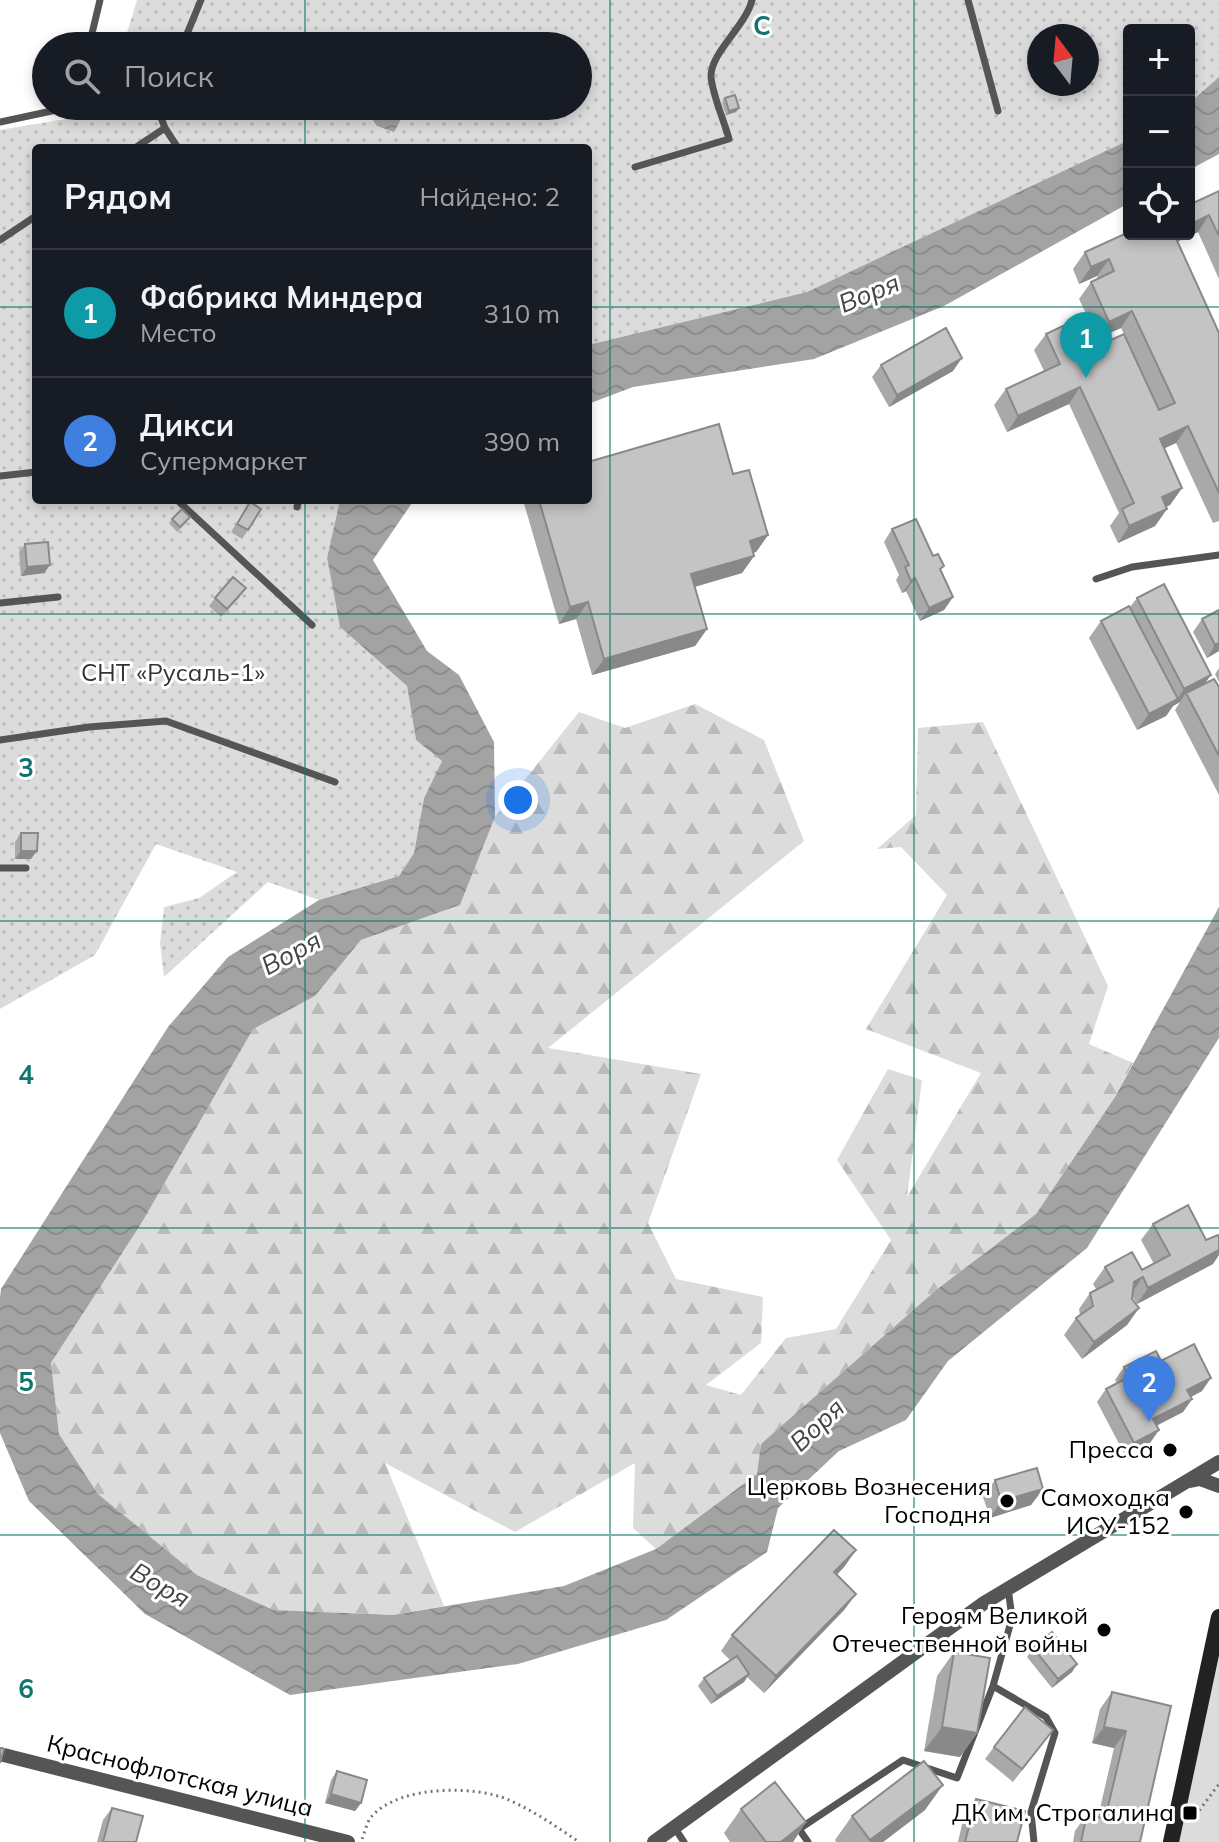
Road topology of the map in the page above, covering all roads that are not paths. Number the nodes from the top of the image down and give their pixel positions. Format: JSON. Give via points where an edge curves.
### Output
{"nodes":[{"id":1,"x":100,"y":0,"type":"edge"},
{"id":2,"x":201,"y":0,"type":"edge"},
{"id":3,"x":752,"y":0,"type":"edge"},
{"id":4,"x":968,"y":0,"type":"edge"},
{"id":5,"x":92,"y":32,"type":"edge"},
{"id":6,"x":188,"y":32,"type":"edge"},
{"id":7,"x":998,"y":111,"type":"dead end"},
{"id":8,"x":32,"y":115,"type":"edge"},
{"id":9,"x":162,"y":120,"type":"edge"},
{"id":10,"x":0,"y":122,"type":"edge"},
{"id":11,"x":165,"y":128,"type":"junction"},
{"id":12,"x":141,"y":144,"type":"edge"},
{"id":13,"x":175,"y":144,"type":"edge"},
{"id":14,"x":635,"y":167,"type":"dead end"},
{"id":15,"x":32,"y":219,"type":"edge"},
{"id":16,"x":0,"y":240,"type":"edge"},
{"id":17,"x":32,"y":472,"type":"edge"},
{"id":18,"x":0,"y":476,"type":"edge"},
{"id":19,"x":181,"y":504,"type":"edge"},
{"id":20,"x":1219,"y":555,"type":"edge"},
{"id":21,"x":1096,"y":579,"type":"dead end"},
{"id":22,"x":58,"y":597,"type":"dead end"},
{"id":23,"x":0,"y":603,"type":"edge"},
{"id":24,"x":312,"y":625,"type":"dead end"},
{"id":25,"x":0,"y":740,"type":"edge"},
{"id":26,"x":335,"y":782,"type":"dead end"},
{"id":27,"x":0,"y":868,"type":"edge"},
{"id":28,"x":26,"y":868,"type":"dead end"},
{"id":29,"x":1219,"y":1462,"type":"edge"},
{"id":30,"x":1185,"y":1482,"type":"junction"},
{"id":31,"x":1219,"y":1486,"type":"edge"},
{"id":32,"x":1008,"y":1588,"type":"junction"},
{"id":33,"x":1219,"y":1617,"type":"edge"},
{"id":34,"x":993,"y":1686,"type":"junction"},
{"id":35,"x":0,"y":1754,"type":"edge"},
{"id":36,"x":674,"y":1827,"type":"junction"},
{"id":37,"x":348,"y":1842,"type":"edge"},
{"id":38,"x":654,"y":1842,"type":"edge"},
{"id":39,"x":684,"y":1842,"type":"edge"},
{"id":40,"x":808,"y":1842,"type":"edge"},
{"id":41,"x":1034,"y":1842,"type":"edge"},
{"id":42,"x":1171,"y":1842,"type":"edge"}],
"edges":[{"from":1,"to":5,"type":"lane"},
{"from":2,"to":6,"type":"lane"},
{"from":3,"to":14,"type":"lane","via":[[748,16],[723,47],[711,75],[729,139]]},
{"from":4,"to":7,"type":"lane"},
{"from":8,"to":10,"type":"lane"},
{"from":9,"to":11,"type":"lane"},
{"from":11,"to":12,"type":"lane"},
{"from":11,"to":13,"type":"lane"},
{"from":15,"to":16,"type":"lane"},
{"from":17,"to":18,"type":"lane"},
{"from":19,"to":24,"type":"lane"},
{"from":20,"to":21,"type":"lane","via":[[1132,567]]},
{"from":22,"to":23,"type":"lane"},
{"from":25,"to":26,"type":"lane","via":[[166,721]]},
{"from":27,"to":28,"type":"lane"},
{"from":29,"to":30,"type":"street"},
{"from":30,"to":31,"type":"street","via":[[1200,1479]]},
{"from":30,"to":32,"type":"street"},
{"from":32,"to":34,"type":"lane","via":[[1012,1618]]},
{"from":32,"to":36,"type":"street"},
{"from":33,"to":42,"type":"main road"},
{"from":34,"to":40,"type":"lane","via":[[957,1778],[903,1760],[799,1829]]},
{"from":34,"to":41,"type":"lane","via":[[1046,1717],[1055,1733],[1031,1812]]},
{"from":35,"to":37,"type":"street","name":"Краснофлотская улица"},
{"from":36,"to":38,"type":"street"},
{"from":36,"to":39,"type":"lane"}]}
